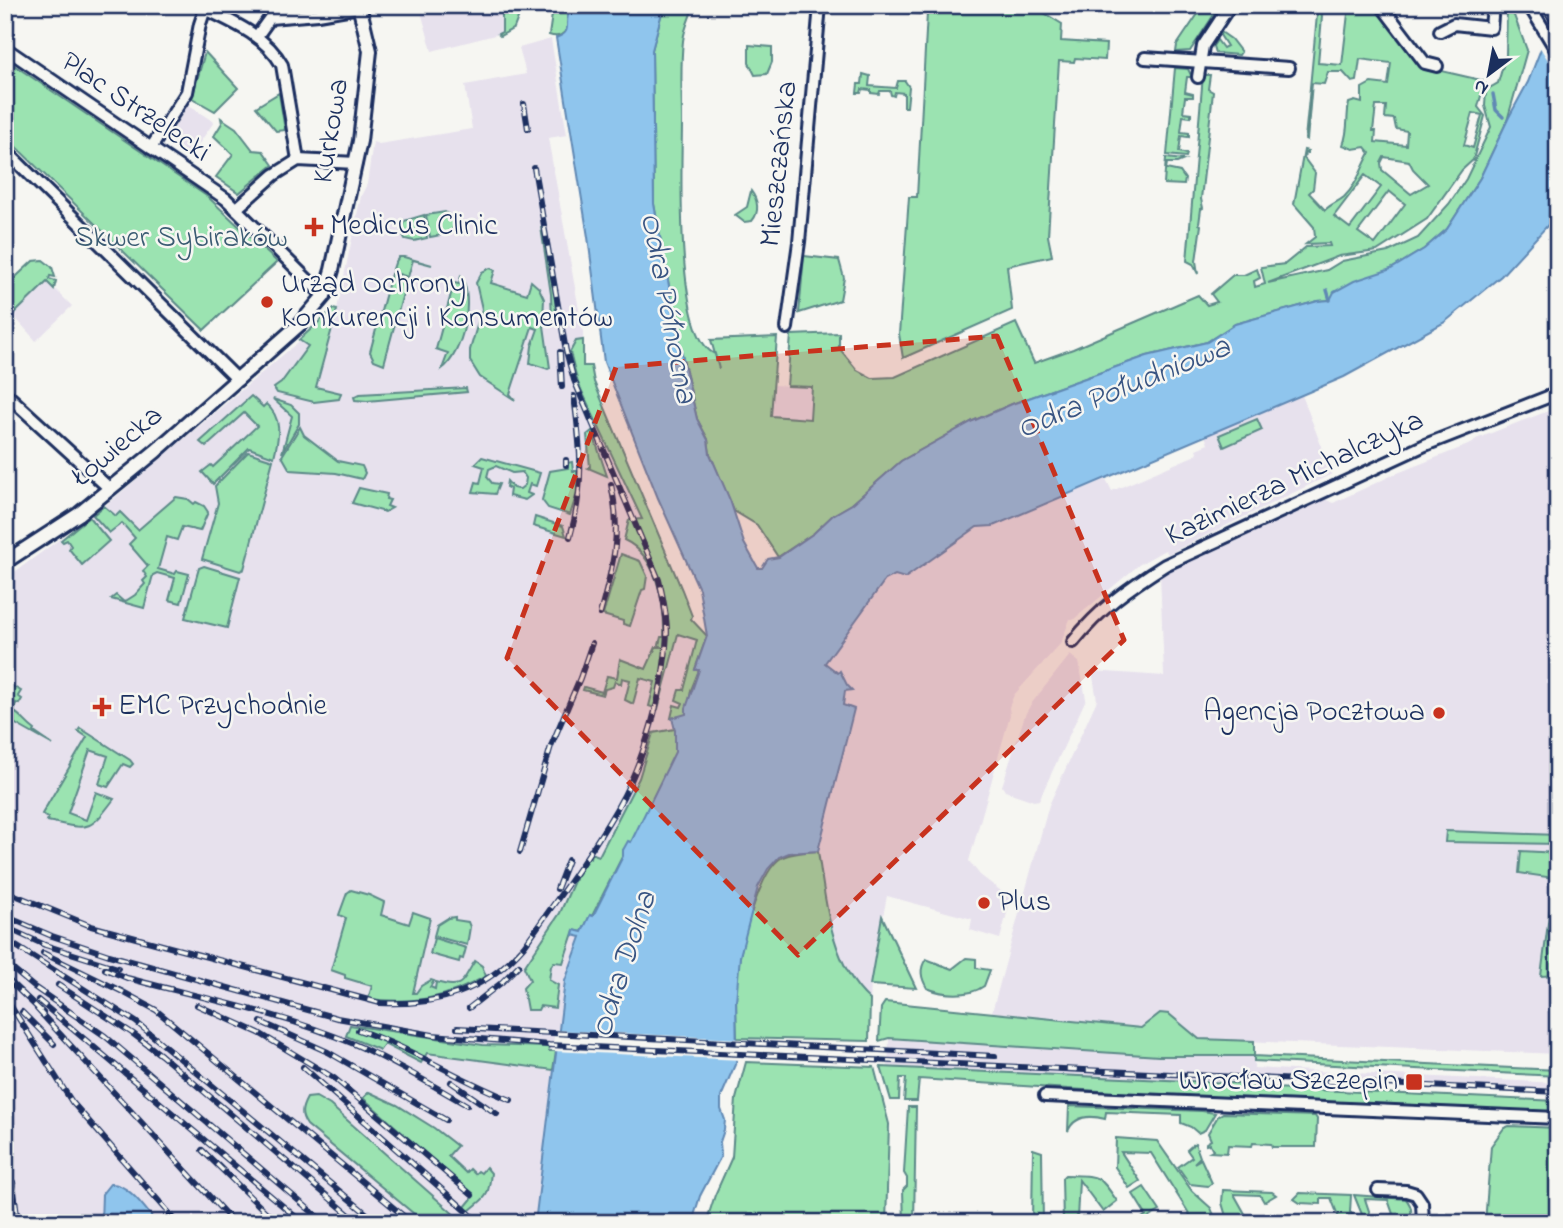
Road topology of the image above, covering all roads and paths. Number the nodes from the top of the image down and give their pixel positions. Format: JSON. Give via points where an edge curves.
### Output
{"nodes":[{"id":1,"x":820,"y":5,"type":"edge"},
{"id":2,"x":899,"y":5,"type":"edge"},
{"id":3,"x":926,"y":5,"type":"edge"},
{"id":4,"x":1230,"y":5,"type":"edge"},
{"id":5,"x":1381,"y":5,"type":"edge"},
{"id":6,"x":1493,"y":5,"type":"edge"},
{"id":7,"x":1529,"y":5,"type":"edge"},
{"id":8,"x":359,"y":6,"type":"edge"},
{"id":9,"x":201,"y":7,"type":"edge"},
{"id":10,"x":1440,"y":31,"type":"dead end"},
{"id":11,"x":257,"y":36,"type":"junction"},
{"id":12,"x":5,"y":48,"type":"edge"},
{"id":13,"x":1558,"y":54,"type":"edge"},
{"id":14,"x":1145,"y":58,"type":"dead end"},
{"id":15,"x":1201,"y":61,"type":"junction"},
{"id":16,"x":1437,"y":66,"type":"dead end"},
{"id":17,"x":1289,"y":68,"type":"dead end"},
{"id":18,"x":1198,"y":77,"type":"dead end"},
{"id":19,"x":151,"y":148,"type":"junction"},
{"id":20,"x":5,"y":150,"type":"edge"},
{"id":21,"x":298,"y":160,"type":"junction"},
{"id":22,"x":356,"y":163,"type":"junction"},
{"id":23,"x":236,"y":209,"type":"junction"},
{"id":24,"x":324,"y":296,"type":"junction"},
{"id":25,"x":787,"y":328,"type":"dead end"},
{"id":26,"x":258,"y":362,"type":"joint"},
{"id":27,"x":238,"y":380,"type":"junction"},
{"id":28,"x":5,"y":393,"type":"edge"},
{"id":29,"x":1558,"y":393,"type":"edge"},
{"id":30,"x":109,"y":488,"type":"junction"},
{"id":31,"x":5,"y":562,"type":"edge"},
{"id":32,"x":1073,"y":642,"type":"dead end"},
{"id":33,"x":1045,"y":1096,"type":"dead end"},
{"id":34,"x":1558,"y":1118,"type":"edge"},
{"id":35,"x":1378,"y":1190,"type":"dead end"},
{"id":36,"x":1423,"y":1223,"type":"edge"}],
"edges":[{"from":1,"to":25,"type":"street","name":"Mieszczańska"},
{"from":2,"to":3,"type":"street"},
{"from":4,"to":15,"type":"street","via":[[1203,46]]},
{"from":5,"to":16,"type":"street","via":[[1425,63]]},
{"from":6,"to":10,"type":"street","via":[[1491,28],[1454,24]]},
{"from":7,"to":13,"type":"street"},
{"from":8,"to":11,"type":"street","via":[[270,18]]},
{"from":8,"to":22,"type":"main road","name":"Kurkowa","via":[[370,51]]},
{"from":9,"to":11,"type":"street"},
{"from":9,"to":19,"type":"street","via":[[187,92]]},
{"from":11,"to":21,"type":"street","via":[[282,65]]},
{"from":12,"to":19,"type":"street","name":"Plac Strzelecki"},
{"from":14,"to":15,"type":"street"},
{"from":15,"to":17,"type":"street"},
{"from":15,"to":18,"type":"street"},
{"from":19,"to":23,"type":"street","name":"Plac Strzelecki"},
{"from":20,"to":27,"type":"street"},
{"from":21,"to":22,"type":"street"},
{"from":21,"to":23,"type":"street"},
{"from":22,"to":24,"type":"main road","name":"Kurkowa"},
{"from":23,"to":24,"type":"street","name":"Plac Strzelecki"},
{"from":24,"to":26,"type":"main road","name":"Kurkowa"},
{"from":26,"to":27,"type":"main road","name":"Łowiecka"},
{"from":27,"to":30,"type":"main road","name":"Łowiecka"},
{"from":28,"to":30,"type":"street"},
{"from":29,"to":32,"type":"street","name":"Kazimierza Michalczyka","via":[[1425,445],[1165,565],[1091,619]]},
{"from":30,"to":31,"type":"main road","name":"Łowiecka","via":[[79,514]]},
{"from":33,"to":34,"type":"street"},
{"from":35,"to":36,"type":"street","via":[[1416,1194],[1422,1203]]}]}
